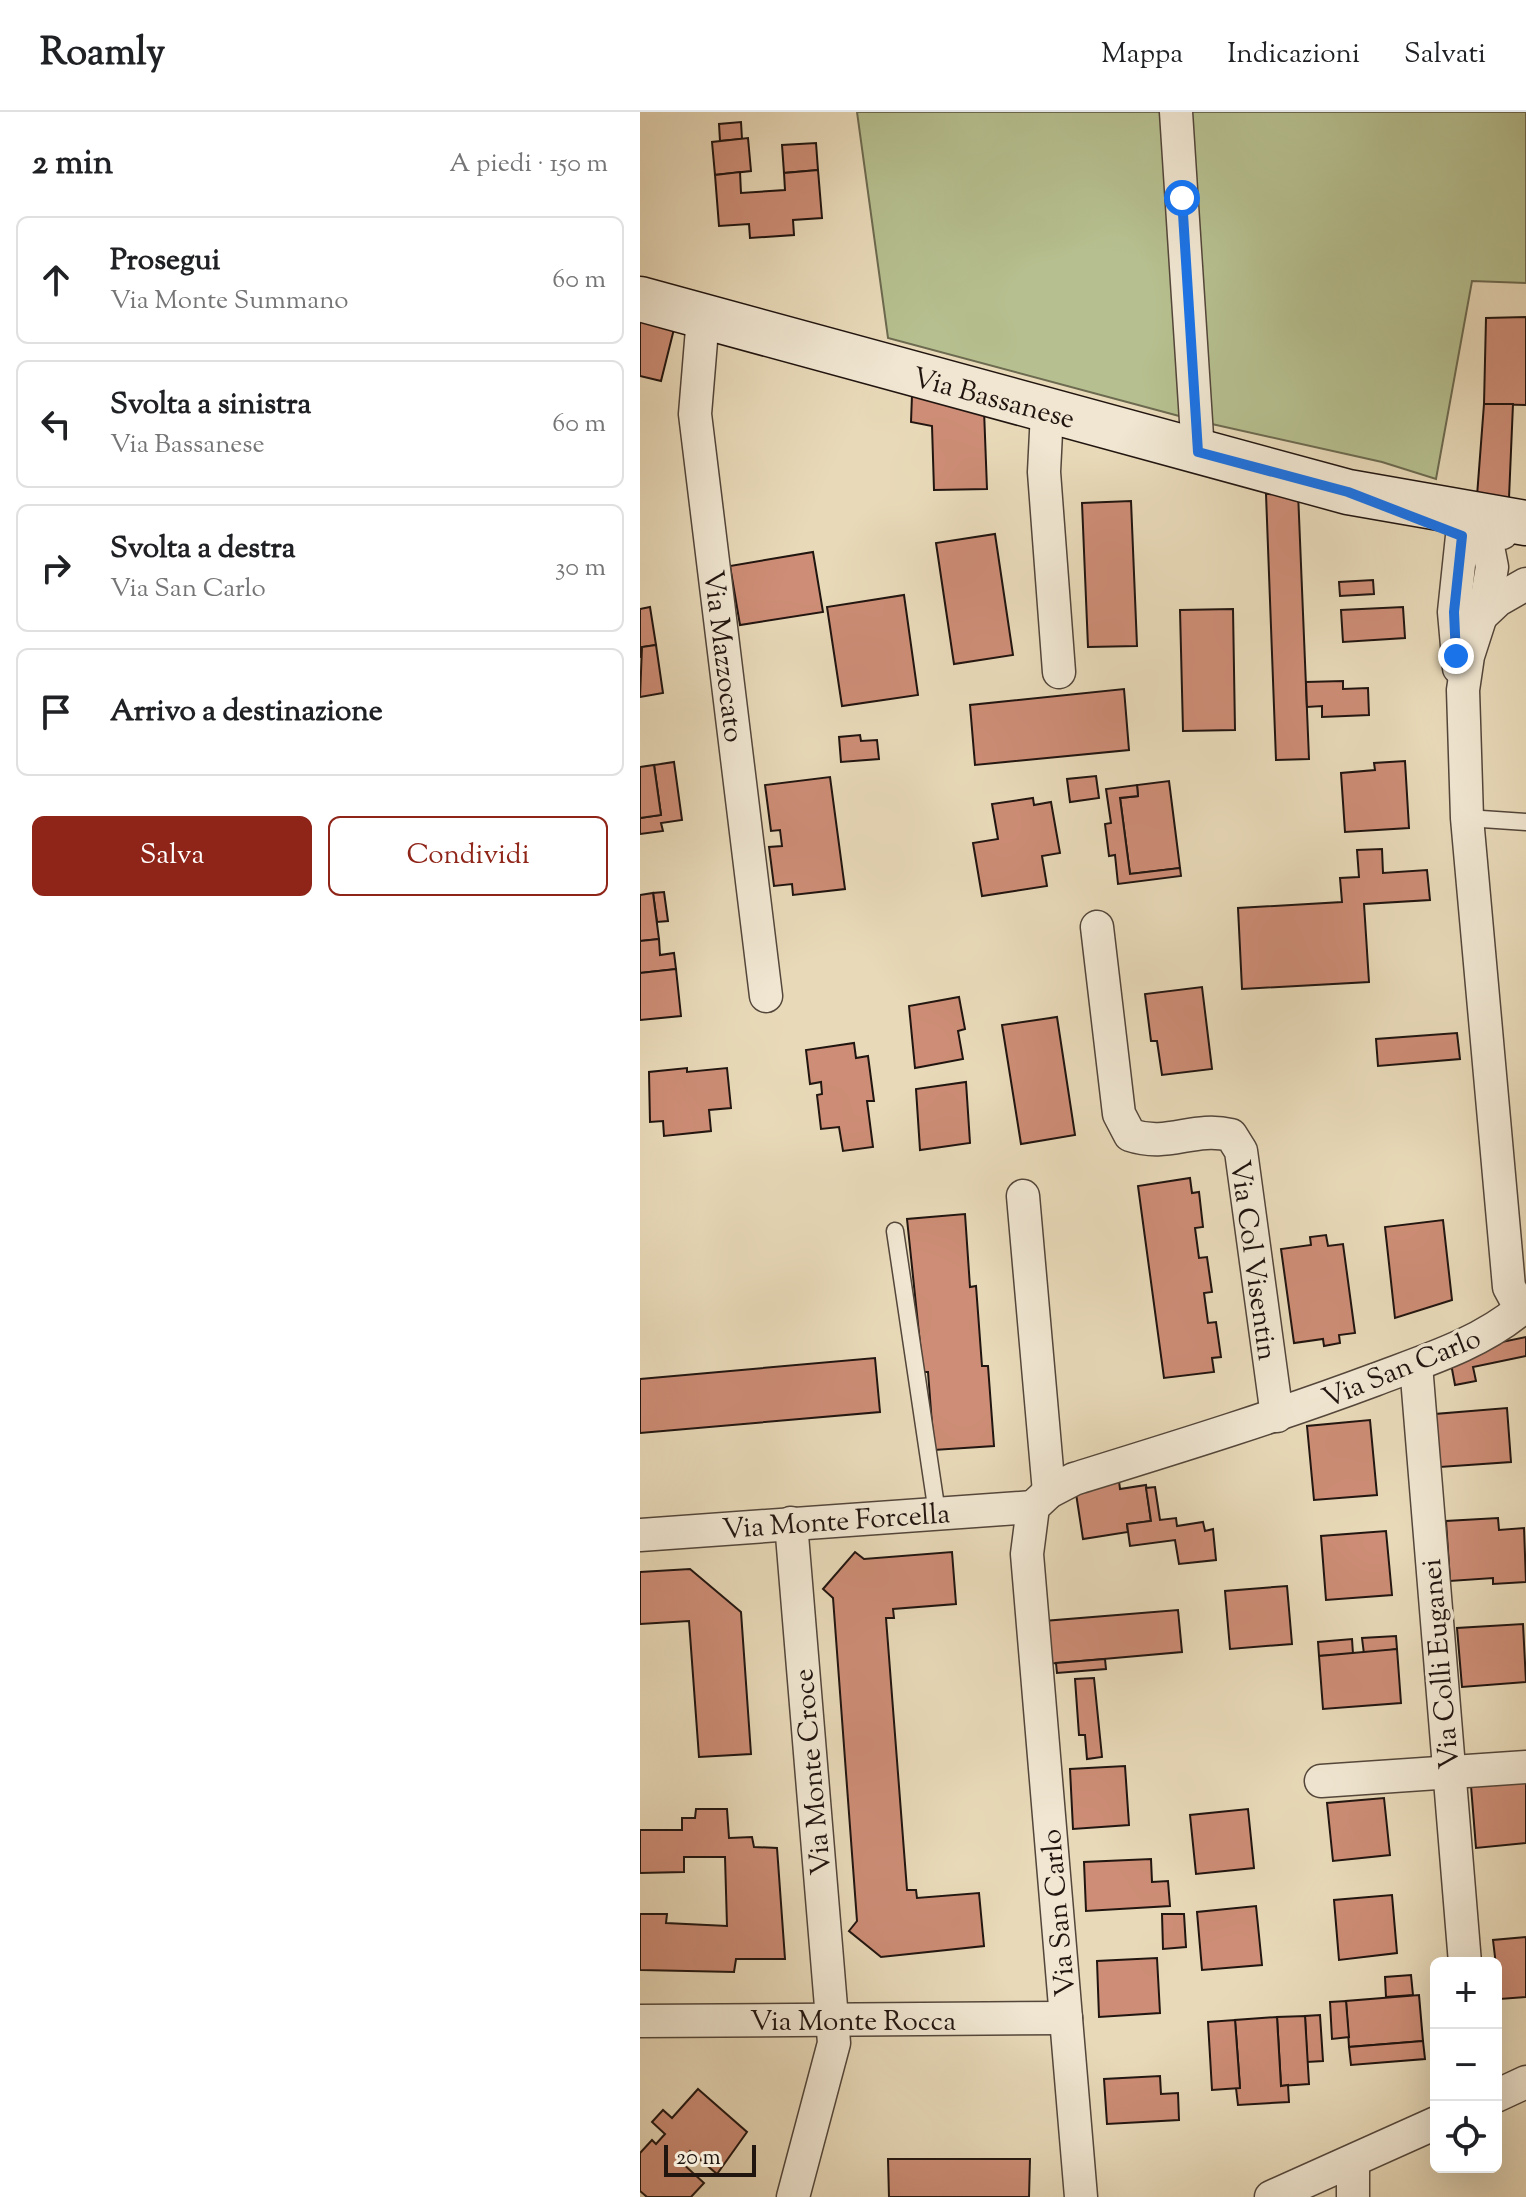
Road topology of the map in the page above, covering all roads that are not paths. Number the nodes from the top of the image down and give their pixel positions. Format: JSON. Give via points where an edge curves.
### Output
{"nodes":[{"id":1,"x":1176,"y":112,"type":"edge"},
{"id":2,"x":640,"y":299,"type":"edge"},
{"id":3,"x":703,"y":317,"type":"junction"},
{"id":4,"x":1047,"y":412,"type":"junction"},
{"id":5,"x":1198,"y":452,"type":"junction"},
{"id":6,"x":1500,"y":534,"type":"edge"},
{"id":7,"x":1526,"y":584,"type":"edge"},
{"id":8,"x":1481,"y":616,"type":"junction"},
{"id":9,"x":1059,"y":672,"type":"dead end"},
{"id":10,"x":1463,"y":690,"type":"junction"},
{"id":11,"x":1467,"y":818,"type":"junction"},
{"id":12,"x":1526,"y":822,"type":"edge"},
{"id":13,"x":1097,"y":927,"type":"dead end"},
{"id":14,"x":766,"y":996,"type":"dead end"},
{"id":15,"x":1023,"y":1196,"type":"dead end"},
{"id":16,"x":895,"y":1231,"type":"dead end"},
{"id":17,"x":1523,"y":1310,"type":"edge"},
{"id":18,"x":1416,"y":1365,"type":"junction"},
{"id":19,"x":1277,"y":1416,"type":"junction"},
{"id":20,"x":1041,"y":1500,"type":"junction"},
{"id":21,"x":937,"y":1513,"type":"junction"},
{"id":22,"x":791,"y":1523,"type":"junction"},
{"id":23,"x":640,"y":1535,"type":"edge"},
{"id":24,"x":1526,"y":1767,"type":"edge"},
{"id":25,"x":1448,"y":1775,"type":"junction"},
{"id":26,"x":1321,"y":1781,"type":"dead end"},
{"id":27,"x":1464,"y":1957,"type":"edge"},
{"id":28,"x":1066,"y":2018,"type":"junction"},
{"id":29,"x":834,"y":2020,"type":"junction"},
{"id":30,"x":640,"y":2021,"type":"edge"},
{"id":31,"x":1526,"y":2082,"type":"edge"},
{"id":32,"x":1502,"y":2093,"type":"edge"},
{"id":33,"x":1430,"y":2126,"type":"edge"},
{"id":34,"x":1353,"y":2161,"type":"junction"},
{"id":35,"x":793,"y":2197,"type":"edge"},
{"id":36,"x":1081,"y":2197,"type":"edge"},
{"id":37,"x":1271,"y":2197,"type":"edge"},
{"id":38,"x":1353,"y":2197,"type":"edge"}],
"edges":[{"from":1,"to":5,"type":"street"},
{"from":2,"to":3,"type":"main road","name":"Via Bassanese"},
{"from":3,"to":4,"type":"main road","name":"Via Bassanese"},
{"from":3,"to":14,"type":"street","name":"Via Mazzocato","via":[[695,414]]},
{"from":4,"to":5,"type":"main road","name":"Via Bassanese"},
{"from":4,"to":9,"type":"street","via":[[1044,472]]},
{"from":5,"to":6,"type":"main road","name":"Via Bassanese"},
{"from":6,"to":8,"type":"street","name":"Via San Carlo"},
{"from":6,"to":10,"type":"street","name":"Via San Carlo","via":[[1454,612]]},
{"from":7,"to":8,"type":"street"},
{"from":8,"to":10,"type":"street","name":"Via San Carlo"},
{"from":10,"to":11,"type":"street","name":"Via San Carlo"},
{"from":11,"to":12,"type":"lane"},
{"from":11,"to":17,"type":"street","name":"Via San Carlo","via":[[1509,1287]]},
{"from":13,"to":19,"type":"street","name":"Via Col Visentin","via":[[1119,1114],[1130,1135],[1152,1143],[1211,1130],[1231,1135],[1241,1151]]},
{"from":15,"to":20,"type":"street","name":"Via San Carlo"},
{"from":16,"to":21,"type":"lane"},
{"from":17,"to":18,"type":"street","name":"Via San Carlo","via":[[1499,1327]]},
{"from":18,"to":19,"type":"street","name":"Via San Carlo"},
{"from":18,"to":25,"type":"street","name":"Via Colli Euganei"},
{"from":19,"to":20,"type":"street","name":"Via San Carlo","via":[[1074,1479]]},
{"from":20,"to":21,"type":"street","name":"Via Monte Forcella"},
{"from":20,"to":28,"type":"street","name":"Via San Carlo","via":[[1027,1554]]},
{"from":21,"to":22,"type":"street","name":"Via Monte Forcella"},
{"from":22,"to":23,"type":"street","name":"Via Monte Forcella"},
{"from":22,"to":29,"type":"street","name":"Via Monte Croce"},
{"from":24,"to":25,"type":"street"},
{"from":25,"to":26,"type":"street"},
{"from":25,"to":27,"type":"street","name":"Via Colli Euganei"},
{"from":28,"to":29,"type":"street","name":"Via Monte Rocca"},
{"from":28,"to":36,"type":"street","name":"Via San Carlo"},
{"from":29,"to":30,"type":"street","name":"Via Monte Rocca"},
{"from":29,"to":35,"type":"street","name":"Via Monte Croce","via":[[834,2043]]},
{"from":31,"to":32,"type":"street"},
{"from":33,"to":34,"type":"street"},
{"from":34,"to":37,"type":"street"},
{"from":34,"to":38,"type":"street"}]}
